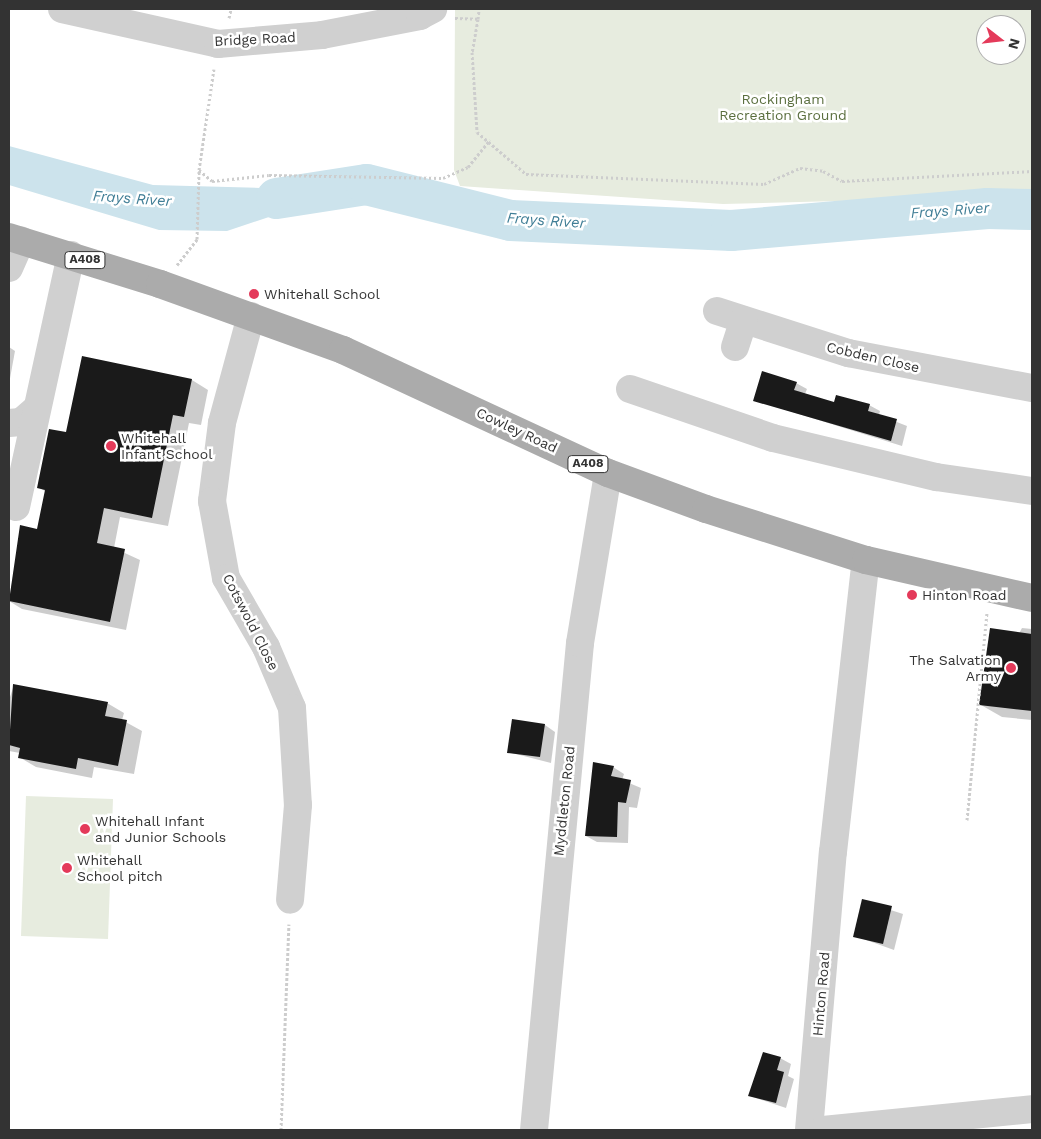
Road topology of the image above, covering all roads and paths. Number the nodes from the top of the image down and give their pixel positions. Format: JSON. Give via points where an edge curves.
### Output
{"nodes":[{"id":1,"x":62,"y":9,"type":"edge"},
{"id":2,"x":231,"y":9,"type":"edge"},
{"id":3,"x":479,"y":9,"type":"edge"},
{"id":4,"x":427,"y":12,"type":"edge"},
{"id":5,"x":478,"y":19,"type":"junction"},
{"id":6,"x":218,"y":44,"type":"junction"},
{"id":7,"x":490,"y":140,"type":"junction"},
{"id":8,"x":200,"y":170,"type":"junction"},
{"id":9,"x":1032,"y":172,"type":"edge"},
{"id":10,"x":197,"y":238,"type":"dead end"},
{"id":11,"x":15,"y":239,"type":"edge"},
{"id":12,"x":71,"y":255,"type":"junction"},
{"id":13,"x":9,"y":268,"type":"edge"},
{"id":14,"x":717,"y":311,"type":"dead end"},
{"id":15,"x":251,"y":316,"type":"junction"},
{"id":16,"x":744,"y":320,"type":"junction"},
{"id":17,"x":735,"y":347,"type":"dead end"},
{"id":18,"x":1032,"y":388,"type":"edge"},
{"id":19,"x":630,"y":389,"type":"dead end"},
{"id":20,"x":37,"y":408,"type":"junction"},
{"id":21,"x":9,"y":422,"type":"edge"},
{"id":22,"x":608,"y":473,"type":"junction"},
{"id":23,"x":1032,"y":491,"type":"edge"},
{"id":24,"x":16,"y":507,"type":"dead end"},
{"id":25,"x":866,"y":560,"type":"junction"},
{"id":26,"x":989,"y":591,"type":"junction"},
{"id":27,"x":1032,"y":598,"type":"edge"},
{"id":28,"x":967,"y":820,"type":"dead end"},
{"id":29,"x":290,"y":900,"type":"joint"},
{"id":30,"x":1032,"y":1109,"type":"edge"},
{"id":31,"x":281,"y":1130,"type":"edge"},
{"id":32,"x":534,"y":1130,"type":"edge"},
{"id":33,"x":809,"y":1130,"type":"edge"},
{"id":34,"x":823,"y":1130,"type":"edge"}],
"edges":[{"from":1,"to":6,"type":"street","name":"Bridge Road"},
{"from":2,"to":6,"type":"path"},
{"from":3,"to":5,"type":"path"},
{"from":4,"to":5,"type":"path"},
{"from":4,"to":6,"type":"street","name":"Bridge Road","via":[[322,35]]},
{"from":5,"to":7,"type":"path","via":[[472,52],[477,132]]},
{"from":6,"to":8,"type":"path"},
{"from":7,"to":8,"type":"path","via":[[468,167],[443,178],[288,175],[212,181]]},
{"from":7,"to":9,"type":"path","via":[[526,174],[764,184],[800,168],[842,180]]},
{"from":8,"to":10,"type":"path"},
{"from":11,"to":12,"type":"main road","name":"Cowley Road","number":"A408"},
{"from":11,"to":13,"type":"street"},
{"from":12,"to":15,"type":"main road","name":"Cowley Road","number":"A408"},
{"from":12,"to":20,"type":"street"},
{"from":14,"to":16,"type":"street","name":"Cobden Close"},
{"from":15,"to":22,"type":"main road","name":"Cowley Road","number":"A408","via":[[342,350]]},
{"from":15,"to":29,"type":"street","name":"Cotswold Close","via":[[222,423],[212,501],[226,578],[266,647],[292,708],[298,805]]},
{"from":16,"to":17,"type":"street"},
{"from":16,"to":18,"type":"street","name":"Cobden Close","via":[[848,353]]},
{"from":19,"to":23,"type":"street","via":[[792,442],[936,477]]},
{"from":20,"to":21,"type":"street","via":[[22,422]]},
{"from":20,"to":24,"type":"street"},
{"from":22,"to":25,"type":"main road","name":"Cowley Road","number":"A408"},
{"from":22,"to":32,"type":"street","name":"Myddleton Road","via":[[580,643]]},
{"from":25,"to":26,"type":"main road","name":"Cowley Road","number":"A408"},
{"from":25,"to":33,"type":"street","name":"Hinton Road","via":[[833,852]]},
{"from":26,"to":27,"type":"main road","name":"Cowley Road","number":"A408"},
{"from":26,"to":28,"type":"path"},
{"from":29,"to":31,"type":"path"},
{"from":30,"to":34,"type":"street"}]}
